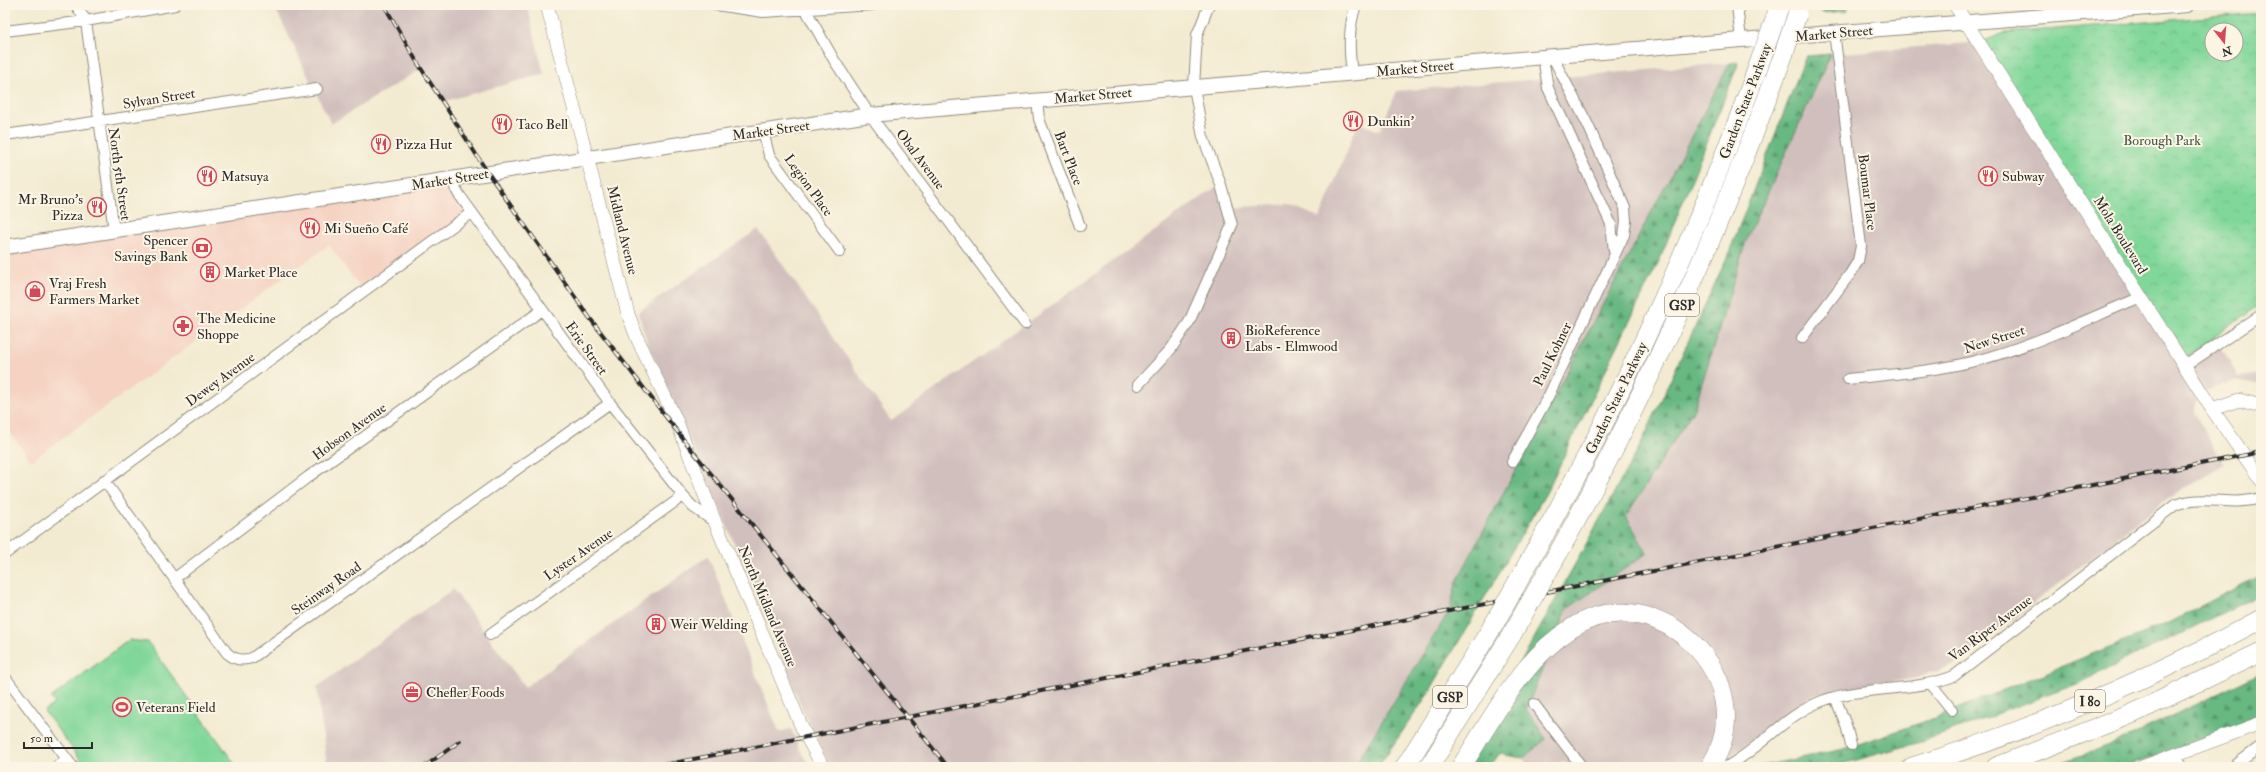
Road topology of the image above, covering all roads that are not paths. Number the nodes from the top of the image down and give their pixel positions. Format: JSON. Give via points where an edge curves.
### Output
{"nodes":[{"id":1,"x":76,"y":5,"type":"edge"},
{"id":2,"x":175,"y":5,"type":"edge"},
{"id":3,"x":548,"y":5,"type":"edge"},
{"id":4,"x":716,"y":5,"type":"edge"},
{"id":5,"x":872,"y":5,"type":"edge"},
{"id":6,"x":1209,"y":5,"type":"edge"},
{"id":7,"x":1356,"y":5,"type":"edge"},
{"id":8,"x":1737,"y":5,"type":"edge"},
{"id":9,"x":1955,"y":5,"type":"edge"},
{"id":10,"x":2187,"y":5,"type":"edge"},
{"id":11,"x":804,"y":7,"type":"edge"},
{"id":12,"x":1799,"y":10,"type":"edge"},
{"id":13,"x":1777,"y":12,"type":"edge"},
{"id":14,"x":86,"y":21,"type":"junction"},
{"id":15,"x":1967,"y":22,"type":"junction"},
{"id":16,"x":5,"y":31,"type":"edge"},
{"id":17,"x":1834,"y":32,"type":"junction"},
{"id":18,"x":1741,"y":40,"type":"junction"},
{"id":19,"x":1547,"y":57,"type":"junction"},
{"id":20,"x":1352,"y":74,"type":"junction"},
{"id":21,"x":1194,"y":87,"type":"junction"},
{"id":22,"x":317,"y":88,"type":"dead end"},
{"id":23,"x":1037,"y":100,"type":"junction"},
{"id":24,"x":870,"y":115,"type":"junction"},
{"id":25,"x":98,"y":122,"type":"junction"},
{"id":26,"x":762,"y":131,"type":"junction"},
{"id":27,"x":5,"y":135,"type":"edge"},
{"id":28,"x":588,"y":157,"type":"junction"},
{"id":29,"x":451,"y":179,"type":"junction"},
{"id":30,"x":472,"y":212,"type":"junction"},
{"id":31,"x":1080,"y":226,"type":"dead end"},
{"id":32,"x":114,"y":230,"type":"junction"},
{"id":33,"x":5,"y":247,"type":"edge"},
{"id":34,"x":840,"y":252,"type":"dead end"},
{"id":35,"x":1614,"y":255,"type":"junction"},
{"id":36,"x":2141,"y":297,"type":"junction"},
{"id":37,"x":542,"y":310,"type":"junction"},
{"id":38,"x":2261,"y":315,"type":"edge"},
{"id":39,"x":1025,"y":324,"type":"dead end"},
{"id":40,"x":1802,"y":338,"type":"dead end"},
{"id":41,"x":2185,"y":366,"type":"junction"},
{"id":42,"x":1848,"y":379,"type":"dead end"},
{"id":43,"x":1138,"y":385,"type":"dead end"},
{"id":44,"x":610,"y":403,"type":"junction"},
{"id":45,"x":2261,"y":406,"type":"edge"},
{"id":46,"x":2212,"y":409,"type":"junction"},
{"id":47,"x":689,"y":455,"type":"joint"},
{"id":48,"x":1512,"y":462,"type":"dead end"},
{"id":49,"x":104,"y":480,"type":"junction"},
{"id":50,"x":2261,"y":480,"type":"edge"},
{"id":51,"x":683,"y":496,"type":"junction"},
{"id":52,"x":2261,"y":498,"type":"edge"},
{"id":53,"x":715,"y":522,"type":"junction"},
{"id":54,"x":5,"y":554,"type":"edge"},
{"id":55,"x":174,"y":578,"type":"junction"},
{"id":56,"x":2261,"y":619,"type":"edge"},
{"id":57,"x":490,"y":635,"type":"dead end"},
{"id":58,"x":2261,"y":652,"type":"edge"},
{"id":59,"x":5,"y":677,"type":"edge"},
{"id":60,"x":1930,"y":684,"type":"junction"},
{"id":61,"x":1835,"y":697,"type":"junction"},
{"id":62,"x":1534,"y":704,"type":"dead end"},
{"id":63,"x":1952,"y":710,"type":"dead end"},
{"id":64,"x":2261,"y":723,"type":"edge"},
{"id":65,"x":1850,"y":746,"type":"dead end"},
{"id":66,"x":2261,"y":746,"type":"edge"},
{"id":67,"x":2178,"y":761,"type":"edge"},
{"id":68,"x":70,"y":763,"type":"edge"},
{"id":69,"x":56,"y":767,"type":"edge"},
{"id":70,"x":823,"y":767,"type":"edge"},
{"id":71,"x":1405,"y":767,"type":"edge"},
{"id":72,"x":1428,"y":767,"type":"edge"},
{"id":73,"x":1461,"y":767,"type":"edge"},
{"id":74,"x":1582,"y":767,"type":"edge"},
{"id":75,"x":1710,"y":767,"type":"edge"},
{"id":76,"x":1726,"y":767,"type":"edge"},
{"id":77,"x":1912,"y":767,"type":"edge"},
{"id":78,"x":1996,"y":767,"type":"edge"},
{"id":79,"x":2142,"y":767,"type":"edge"},
{"id":80,"x":2233,"y":767,"type":"edge"}],
"edges":[{"from":1,"to":14,"type":"street","name":"North 5th Street"},
{"from":2,"to":14,"type":"street"},
{"from":3,"to":28,"type":"street","name":"Midland Avenue"},
{"from":4,"to":11,"type":"street","via":[[763,12]]},
{"from":5,"to":11,"type":"street"},
{"from":6,"to":21,"type":"street","via":[[1197,35],[1194,52]]},
{"from":7,"to":20,"type":"street","via":[[1350,30]]},
{"from":8,"to":18,"type":"street"},
{"from":9,"to":15,"type":"street","name":"Mola Boulevard"},
{"from":10,"to":15,"type":"main road","name":"Market Street"},
{"from":11,"to":24,"type":"street","name":"Obal Avenue","via":[[834,60]]},
{"from":12,"to":72,"type":"highway","name":"Garden State Parkway","number":"GSP","bridge":true,"via":[[1721,216],[1664,344],[1607,462],[1512,634]]},
{"from":13,"to":71,"type":"highway","name":"Garden State Parkway","number":"GSP","bridge":true,"via":[[1714,181],[1646,336],[1590,453],[1493,626]]},
{"from":14,"to":16,"type":"street"},
{"from":14,"to":25,"type":"street","name":"North 5th Street"},
{"from":15,"to":17,"type":"main road","name":"Market Street"},
{"from":15,"to":36,"type":"street","name":"Mola Boulevard"},
{"from":17,"to":18,"type":"main road","name":"Market Street"},
{"from":17,"to":40,"type":"street","name":"Boumar Place","via":[[1861,246],[1858,261],[1850,274]]},
{"from":18,"to":19,"type":"main road","name":"Market Street"},
{"from":19,"to":20,"type":"main road","name":"Market Street"},
{"from":19,"to":35,"type":"street","name":"Paul Kohner","via":[[1548,88],[1611,224]]},
{"from":19,"to":35,"type":"street","name":"Paul Kohner","via":[[1588,125],[1625,208],[1624,235]]},
{"from":20,"to":21,"type":"main road","name":"Market Street"},
{"from":21,"to":23,"type":"main road","name":"Market Street"},
{"from":21,"to":43,"type":"street","via":[[1203,137],[1221,185],[1232,226],[1189,322],[1171,349]]},
{"from":22,"to":25,"type":"street","name":"Sylvan Street"},
{"from":23,"to":24,"type":"main road","name":"Market Street"},
{"from":23,"to":31,"type":"street","name":"Bart Place","via":[[1039,119]]},
{"from":24,"to":26,"type":"main road","name":"Market Street"},
{"from":24,"to":39,"type":"street","name":"Obal Avenue"},
{"from":25,"to":27,"type":"street","name":"Sylvan Street"},
{"from":25,"to":32,"type":"street","name":"North 5th Street"},
{"from":26,"to":28,"type":"main road","name":"Market Street"},
{"from":26,"to":34,"type":"street","name":"Legion Place","via":[[769,155]]},
{"from":28,"to":29,"type":"main road","name":"Market Street"},
{"from":28,"to":47,"type":"street","name":"Midland Avenue","via":[[628,314],[677,422]]},
{"from":29,"to":30,"type":"street","name":"Erie Street"},
{"from":29,"to":32,"type":"main road","name":"Market Street"},
{"from":30,"to":37,"type":"street","name":"Erie Street"},
{"from":30,"to":49,"type":"street","name":"Dewey Avenue"},
{"from":32,"to":33,"type":"main road","name":"Market Street"},
{"from":35,"to":48,"type":"street","name":"Paul Kohner","via":[[1549,395]]},
{"from":36,"to":41,"type":"street","name":"Mola Boulevard"},
{"from":36,"to":42,"type":"street","name":"New Street","via":[[1986,358],[1943,368]]},
{"from":37,"to":44,"type":"street","name":"Erie Street"},
{"from":37,"to":55,"type":"street","name":"Hobson Avenue","via":[[308,477]]},
{"from":38,"to":41,"type":"street"},
{"from":41,"to":46,"type":"street","name":"Mola Boulevard"},
{"from":44,"to":51,"type":"street","name":"Erie Street"},
{"from":44,"to":55,"type":"street","name":"Steinway Road","via":[[252,658],[239,660],[227,653]]},
{"from":45,"to":46,"type":"street","via":[[2239,400]]},
{"from":46,"to":50,"type":"street","name":"Mola Boulevard"},
{"from":47,"to":53,"type":"street","name":"North Midland Avenue"},
{"from":49,"to":54,"type":"street","name":"Dewey Avenue"},
{"from":49,"to":55,"type":"street","name":"Steinway Road"},
{"from":51,"to":53,"type":"street","name":"Erie Street","via":[[693,507]]},
{"from":51,"to":57,"type":"street","name":"Lyster Avenue"},
{"from":52,"to":60,"type":"street","name":"Van Riper Avenue","via":[[2236,502],[2187,500],[2175,505],[1976,661],[1954,676]]},
{"from":53,"to":70,"type":"street","name":"North Midland Avenue","via":[[803,730]]},
{"from":56,"to":77,"type":"highway","number":"I 80","via":[[2196,654],[2105,695],[1988,741]]},
{"from":58,"to":78,"type":"highway","number":"I 80","via":[[2132,714]]},
{"from":59,"to":68,"type":"street"},
{"from":60,"to":61,"type":"street","name":"Van Riper Avenue"},
{"from":60,"to":63,"type":"street"},
{"from":61,"to":65,"type":"street","via":[[1846,724]]},
{"from":61,"to":76,"type":"street","name":"Van Riper Avenue","via":[[1810,706]]},
{"from":62,"to":74,"type":"street"},
{"from":64,"to":67,"type":"street"},
{"from":66,"to":80,"type":"street"},
{"from":67,"to":79,"type":"street"},
{"from":68,"to":69,"type":"street"},
{"from":73,"to":75,"type":"highway","via":[[1533,660],[1573,627],[1601,617],[1619,614],[1641,615],[1665,623],[1686,635],[1704,655],[1716,676],[1723,699],[1725,722],[1720,744]]}]}
